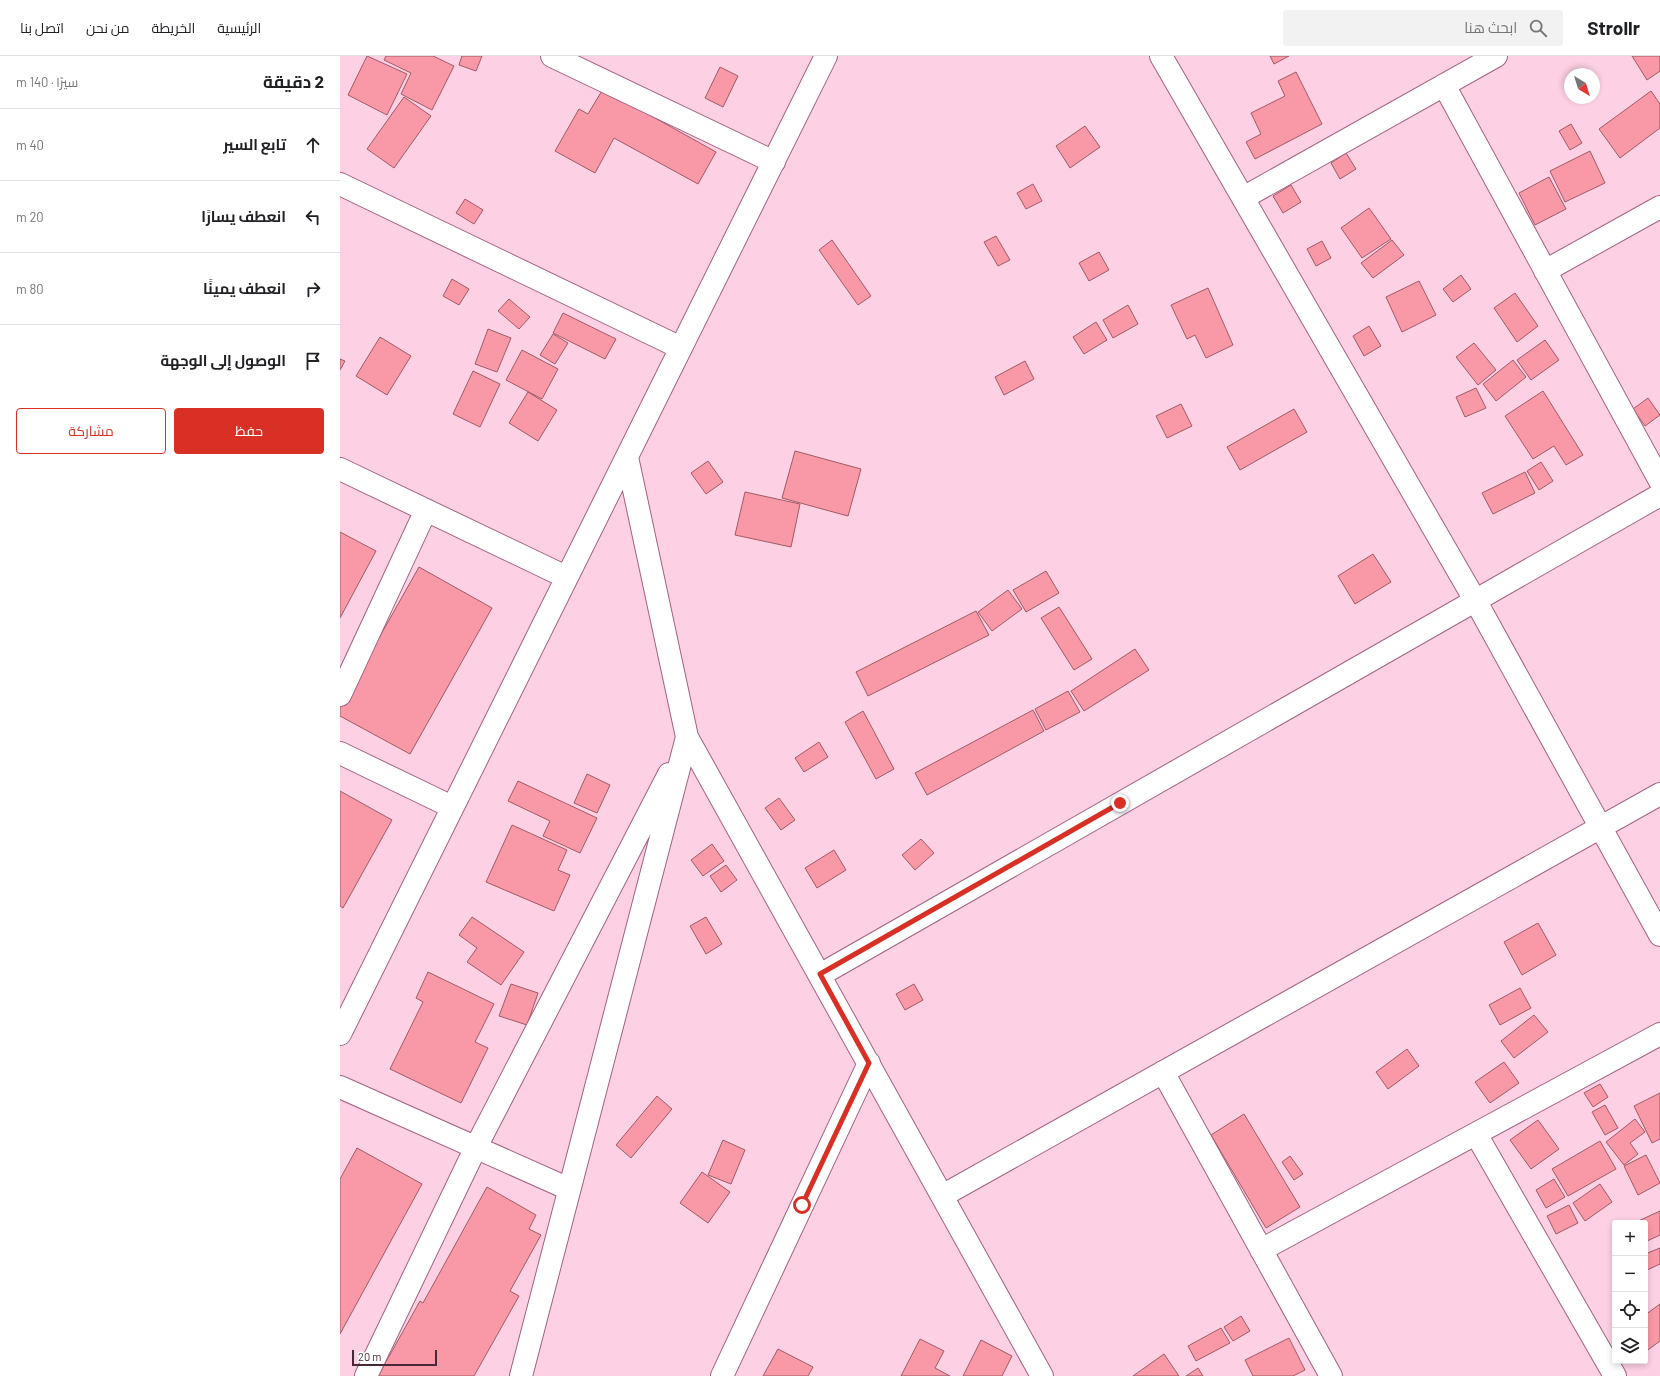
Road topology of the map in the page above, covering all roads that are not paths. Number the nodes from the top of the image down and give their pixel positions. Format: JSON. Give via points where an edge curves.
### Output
{"nodes":[{"id":1,"x":552,"y":56,"type":"edge"},
{"id":2,"x":826,"y":56,"type":"edge"},
{"id":3,"x":1161,"y":56,"type":"edge"},
{"id":4,"x":1496,"y":56,"type":"edge"},
{"id":5,"x":1444,"y":85,"type":"junction"},
{"id":6,"x":774,"y":162,"type":"junction"},
{"id":7,"x":340,"y":184,"type":"edge"},
{"id":8,"x":1243,"y":198,"type":"junction"},
{"id":9,"x":1660,"y":207,"type":"edge"},
{"id":10,"x":1545,"y":270,"type":"junction"},
{"id":11,"x":681,"y":348,"type":"junction"},
{"id":12,"x":627,"y":457,"type":"junction"},
{"id":13,"x":340,"y":469,"type":"edge"},
{"id":14,"x":1660,"y":480,"type":"edge"},
{"id":15,"x":1660,"y":495,"type":"edge"},
{"id":16,"x":426,"y":510,"type":"junction"},
{"id":17,"x":566,"y":576,"type":"junction"},
{"id":18,"x":1475,"y":601,"type":"junction"},
{"id":19,"x":340,"y":695,"type":"edge"},
{"id":20,"x":687,"y":737,"type":"junction"},
{"id":21,"x":340,"y":753,"type":"edge"},
{"id":22,"x":1660,"y":794,"type":"edge"},
{"id":23,"x":452,"y":807,"type":"junction"},
{"id":24,"x":1601,"y":827,"type":"junction"},
{"id":25,"x":1660,"y":935,"type":"edge"},
{"id":26,"x":820,"y":974,"type":"junction"},
{"id":27,"x":340,"y":1034,"type":"edge"},
{"id":28,"x":1660,"y":1034,"type":"edge"},
{"id":29,"x":869,"y":1063,"type":"junction"},
{"id":30,"x":1163,"y":1072,"type":"junction"},
{"id":31,"x":340,"y":1087,"type":"edge"},
{"id":32,"x":1476,"y":1134,"type":"junction"},
{"id":33,"x":476,"y":1147,"type":"junction"},
{"id":34,"x":570,"y":1189,"type":"junction"},
{"id":35,"x":942,"y":1196,"type":"junction"},
{"id":36,"x":1262,"y":1250,"type":"junction"},
{"id":37,"x":366,"y":1376,"type":"edge"},
{"id":38,"x":521,"y":1376,"type":"edge"},
{"id":39,"x":722,"y":1376,"type":"edge"},
{"id":40,"x":1042,"y":1376,"type":"edge"},
{"id":41,"x":1330,"y":1376,"type":"edge"},
{"id":42,"x":1615,"y":1376,"type":"edge"}],
"edges":[{"from":1,"to":6,"type":"street"},
{"from":2,"to":6,"type":"street"},
{"from":3,"to":8,"type":"street"},
{"from":4,"to":5,"type":"street"},
{"from":5,"to":8,"type":"street"},
{"from":5,"to":10,"type":"street"},
{"from":6,"to":11,"type":"street"},
{"from":7,"to":11,"type":"street"},
{"from":8,"to":18,"type":"street"},
{"from":9,"to":10,"type":"street"},
{"from":10,"to":14,"type":"street"},
{"from":11,"to":12,"type":"street"},
{"from":12,"to":17,"type":"street"},
{"from":12,"to":20,"type":"street"},
{"from":13,"to":16,"type":"street"},
{"from":15,"to":18,"type":"street"},
{"from":16,"to":17,"type":"street"},
{"from":16,"to":19,"type":"street"},
{"from":17,"to":23,"type":"street"},
{"from":18,"to":24,"type":"street"},
{"from":18,"to":26,"type":"street"},
{"from":20,"to":26,"type":"street"},
{"from":20,"to":33,"type":"street"},
{"from":20,"to":34,"type":"street"},
{"from":21,"to":23,"type":"street"},
{"from":22,"to":24,"type":"street"},
{"from":23,"to":27,"type":"street"},
{"from":24,"to":25,"type":"street"},
{"from":24,"to":30,"type":"street"},
{"from":26,"to":29,"type":"street"},
{"from":28,"to":32,"type":"street"},
{"from":29,"to":35,"type":"street"},
{"from":29,"to":39,"type":"street"},
{"from":30,"to":35,"type":"street"},
{"from":30,"to":36,"type":"street"},
{"from":31,"to":33,"type":"street"},
{"from":32,"to":36,"type":"street"},
{"from":32,"to":42,"type":"street"},
{"from":33,"to":34,"type":"street"},
{"from":33,"to":37,"type":"street"},
{"from":34,"to":38,"type":"street"},
{"from":35,"to":40,"type":"street"},
{"from":36,"to":41,"type":"street"}]}
